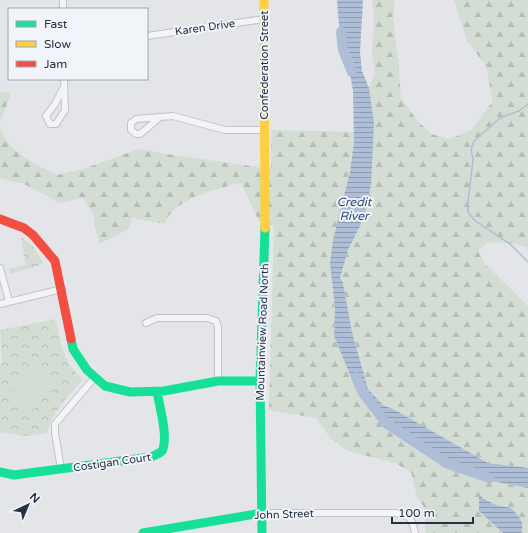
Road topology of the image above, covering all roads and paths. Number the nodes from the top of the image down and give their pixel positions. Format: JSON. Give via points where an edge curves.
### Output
{"nodes":[{"id":1,"x":264,"y":0,"type":"edge"},
{"id":2,"x":264,"y":19,"type":"junction"},
{"id":3,"x":148,"y":36,"type":"edge"},
{"id":4,"x":64,"y":80,"type":"edge"},
{"id":5,"x":64,"y":87,"type":"junction"},
{"id":6,"x":159,"y":118,"type":"dead end"},
{"id":7,"x":265,"y":130,"type":"junction"},
{"id":8,"x":0,"y":219,"type":"edge"},
{"id":9,"x":0,"y":268,"type":"edge"},
{"id":10,"x":62,"y":288,"type":"junction"},
{"id":11,"x":9,"y":301,"type":"junction"},
{"id":12,"x":0,"y":304,"type":"edge"},
{"id":13,"x":146,"y":323,"type":"dead end"},
{"id":14,"x":95,"y":377,"type":"junction"},
{"id":15,"x":218,"y":381,"type":"junction"},
{"id":16,"x":260,"y":381,"type":"junction"},
{"id":17,"x":157,"y":391,"type":"junction"},
{"id":18,"x":61,"y":469,"type":"junction"},
{"id":19,"x":0,"y":472,"type":"edge"},
{"id":20,"x":262,"y":513,"type":"junction"},
{"id":21,"x":186,"y":530,"type":"edge"},
{"id":22,"x":142,"y":533,"type":"edge"},
{"id":23,"x":262,"y":533,"type":"edge"},
{"id":24,"x":416,"y":533,"type":"edge"}],
"edges":[{"from":1,"to":2,"type":"street","name":"Confederation Street"},
{"from":2,"to":3,"type":"street","name":"Karen Drive"},
{"from":2,"to":7,"type":"street","name":"Confederation Street"},
{"from":4,"to":5,"type":"street"},
{"from":5,"to":5,"type":"street","via":[[46,116],[50,124],[56,124],[65,110]]},
{"from":6,"to":7,"type":"street","via":[[180,117],[225,130]]},
{"from":7,"to":16,"type":"street","name":"Mountainview Road North","via":[[265,248]]},
{"from":8,"to":10,"type":"street","via":[[24,228],[49,252],[58,269]]},
{"from":9,"to":11,"type":"street"},
{"from":10,"to":11,"type":"street"},
{"from":10,"to":14,"type":"street","via":[[73,349],[81,363]]},
{"from":11,"to":12,"type":"street"},
{"from":13,"to":15,"type":"street","via":[[157,318],[207,318],[216,321]]},
{"from":14,"to":17,"type":"street","via":[[105,386],[115,389],[130,392]]},
{"from":14,"to":18,"type":"street","via":[[55,424]]},
{"from":15,"to":16,"type":"street"},
{"from":15,"to":17,"type":"street"},
{"from":16,"to":20,"type":"street","name":"Mountainview Road North"},
{"from":17,"to":18,"type":"street","name":"Costigan Court","via":[[163,436],[162,450],[159,454]]},
{"from":18,"to":19,"type":"street","name":"Costigan Court","via":[[14,475]]},
{"from":20,"to":21,"type":"street","name":"John Street"},
{"from":20,"to":23,"type":"street","name":"Mountainview Road North"},
{"from":20,"to":24,"type":"street","name":"John Street","via":[[396,513],[407,515]]},
{"from":21,"to":22,"type":"street","name":"John Street"}]}
